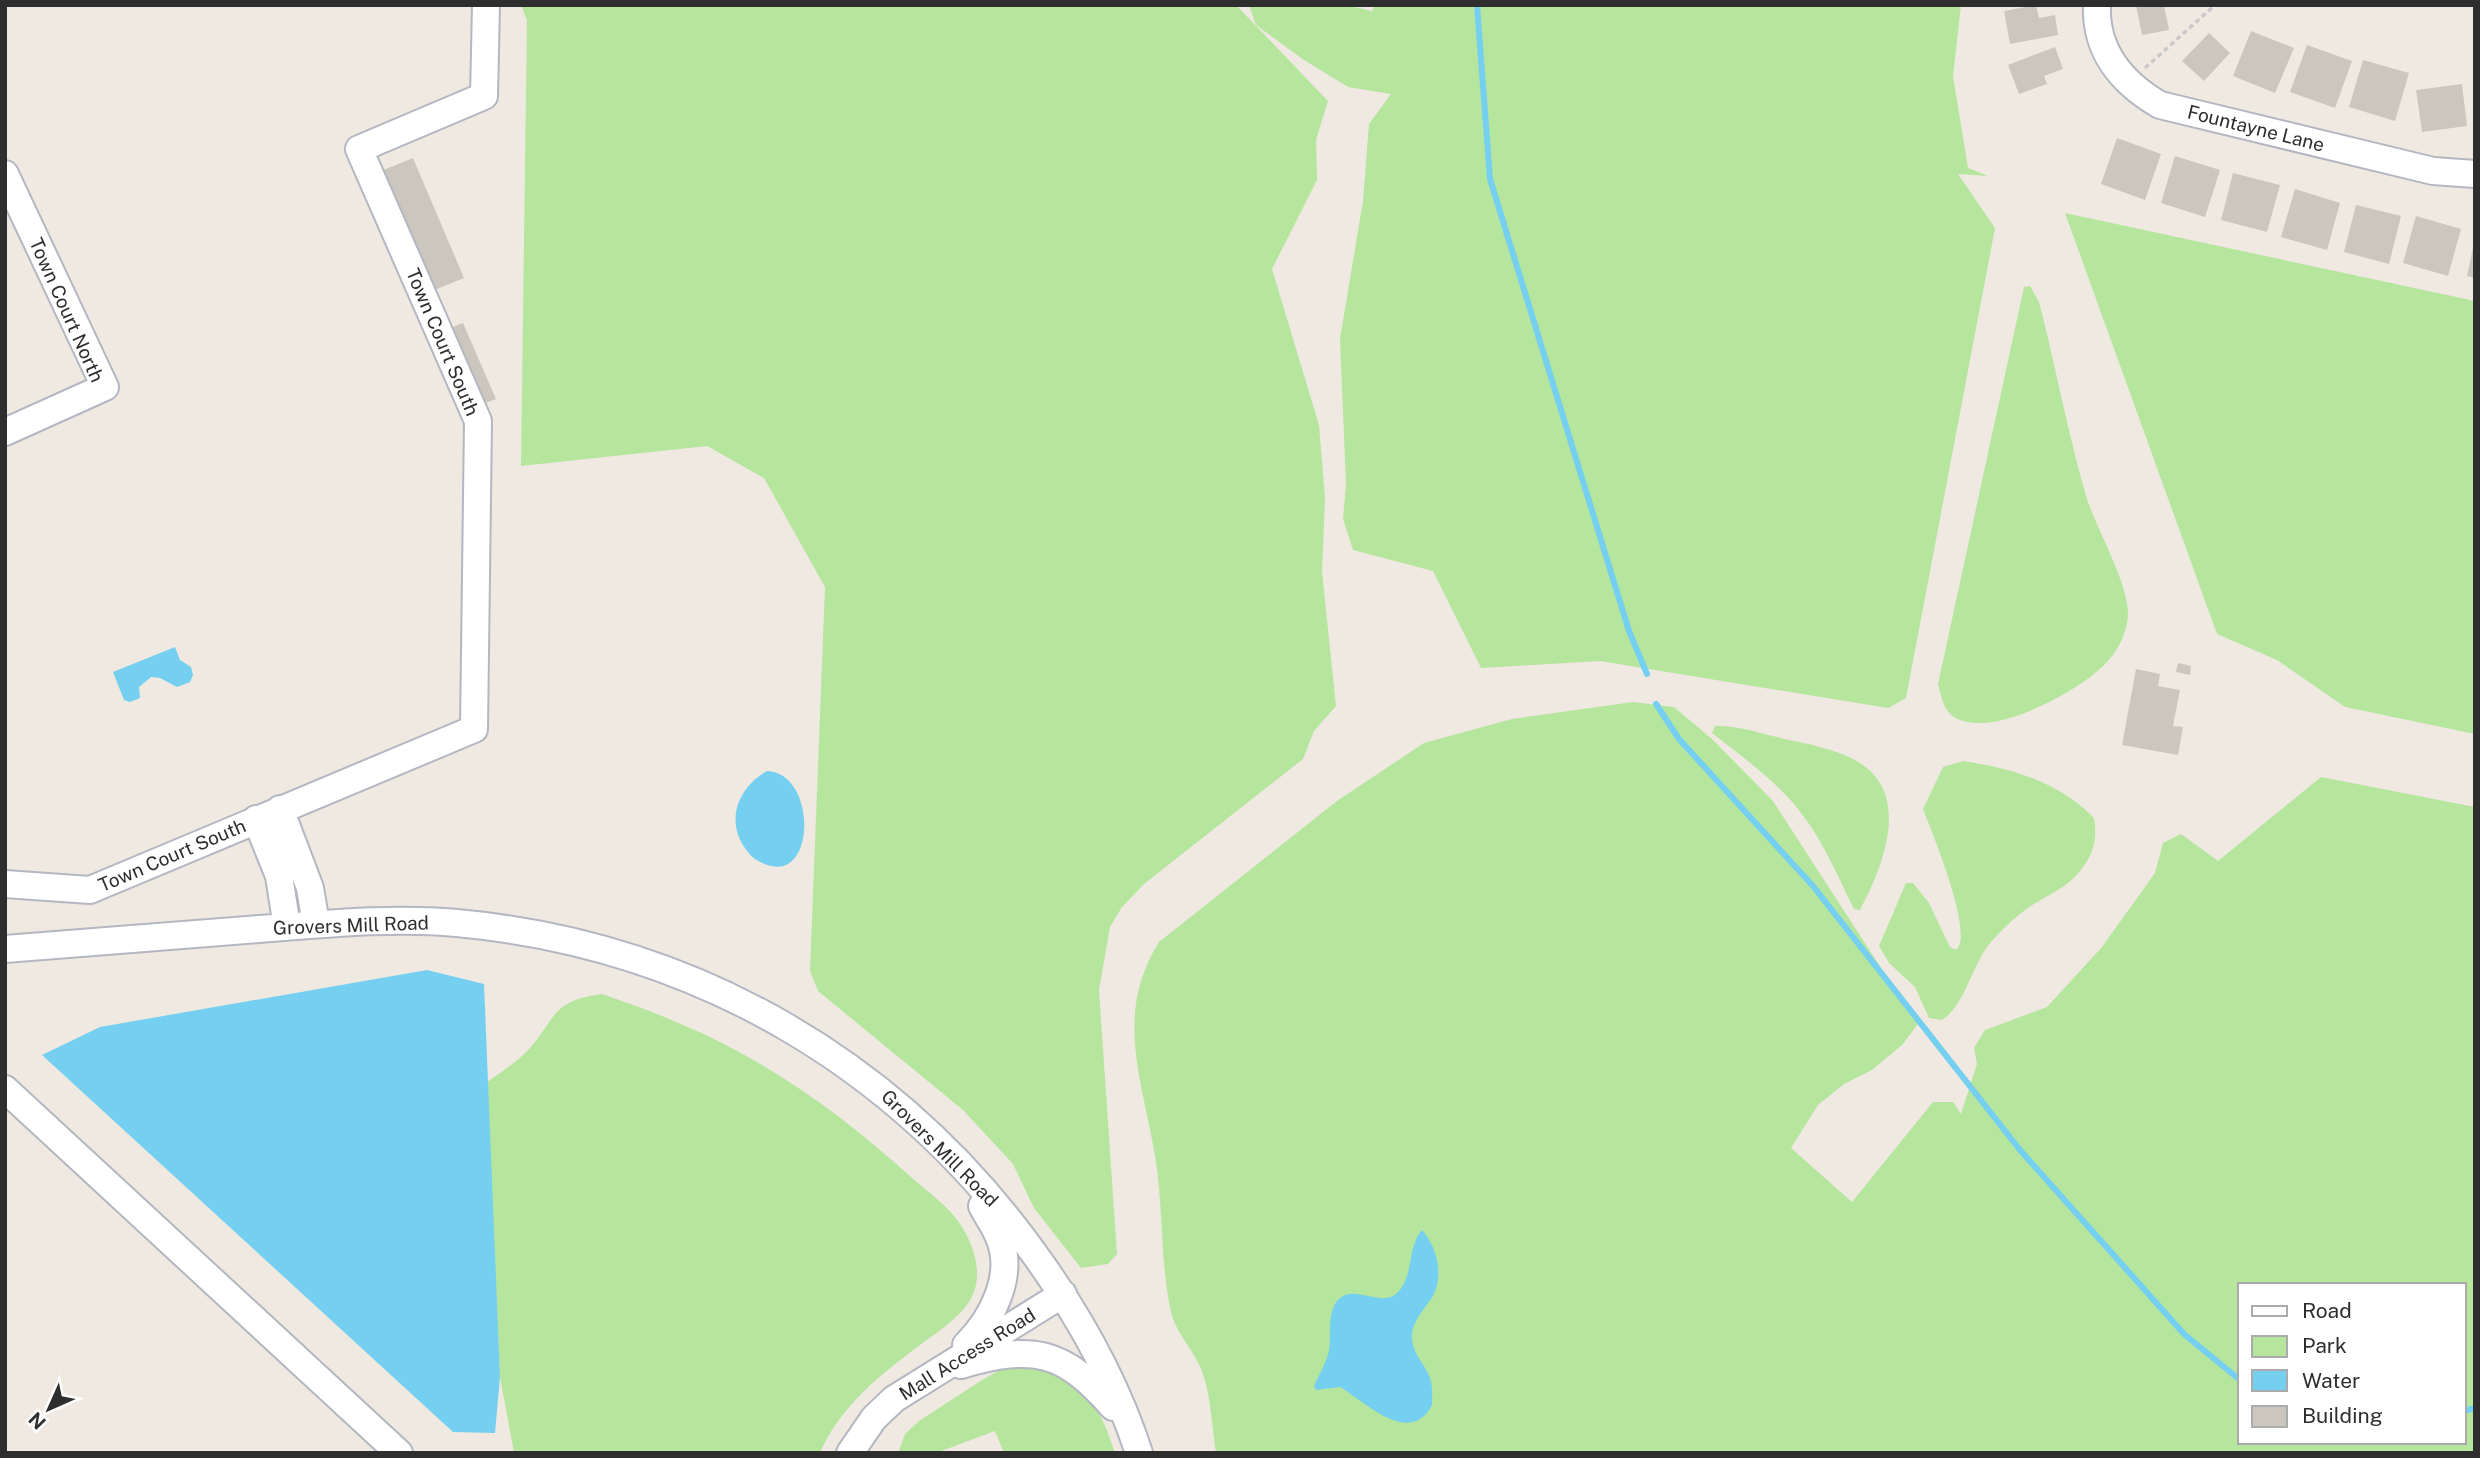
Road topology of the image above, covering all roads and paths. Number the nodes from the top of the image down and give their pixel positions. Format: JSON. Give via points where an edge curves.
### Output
{"nodes":[{"id":1,"x":486,"y":5,"type":"edge"},
{"id":2,"x":2097,"y":5,"type":"edge"},
{"id":3,"x":2215,"y":5,"type":"edge"},
{"id":4,"x":2129,"y":83,"type":"junction"},
{"id":5,"x":5,"y":174,"type":"edge"},
{"id":6,"x":2475,"y":174,"type":"edge"},
{"id":7,"x":5,"y":432,"type":"edge"},
{"id":8,"x":280,"y":809,"type":"junction"},
{"id":9,"x":256,"y":819,"type":"junction"},
{"id":10,"x":5,"y":884,"type":"edge"},
{"id":11,"x":316,"y":924,"type":"junction"},
{"id":12,"x":287,"y":927,"type":"junction"},
{"id":13,"x":5,"y":949,"type":"edge"},
{"id":14,"x":5,"y":1089,"type":"edge"},
{"id":15,"x":953,"y":1156,"type":"junction"},
{"id":16,"x":1063,"y":1294,"type":"junction"},
{"id":17,"x":926,"y":1377,"type":"junction"},
{"id":18,"x":1137,"y":1444,"type":"edge"},
{"id":19,"x":399,"y":1453,"type":"edge"},
{"id":20,"x":850,"y":1453,"type":"edge"}],
"edges":[{"from":1,"to":8,"type":"street","name":"Town Court South","via":[[484,96],[359,149],[478,421],[474,729]]},
{"from":2,"to":4,"type":"street","name":"Fountayne Lane","via":[[2105,53]]},
{"from":3,"to":4,"type":"path"},
{"from":4,"to":6,"type":"street","name":"Fountayne Lane","via":[[2160,104],[2433,171]]},
{"from":5,"to":7,"type":"street","name":"Town Court North","via":[[105,387]]},
{"from":8,"to":9,"type":"street","name":"Town Court South"},
{"from":8,"to":11,"type":"street","via":[[310,888]]},
{"from":9,"to":10,"type":"street","name":"Town Court South","via":[[90,890]]},
{"from":9,"to":12,"type":"street","name":"Town Court South","via":[[279,876]]},
{"from":11,"to":12,"type":"street","name":"Grovers Mill Road"},
{"from":11,"to":15,"type":"street","name":"Grovers Mill Road","via":[[415,920],[511,929],[606,950],[671,971],[772,1017],[831,1053],[875,1085]]},
{"from":12,"to":13,"type":"street","name":"Grovers Mill Road"},
{"from":14,"to":19,"type":"street"},
{"from":15,"to":16,"type":"street","name":"Grovers Mill Road","via":[[1000,1207]]},
{"from":15,"to":17,"type":"street","via":[[999,1236],[1002,1278],[995,1306],[984,1324]]},
{"from":16,"to":17,"type":"street","name":"Mall Access Road"},
{"from":16,"to":18,"type":"street","name":"Grovers Mill Road","via":[[1088,1336]]},
{"from":17,"to":18,"type":"street","via":[[1006,1355],[1047,1357],[1090,1380]]},
{"from":17,"to":20,"type":"street","name":"Mall Access Road","via":[[883,1408]]}]}
